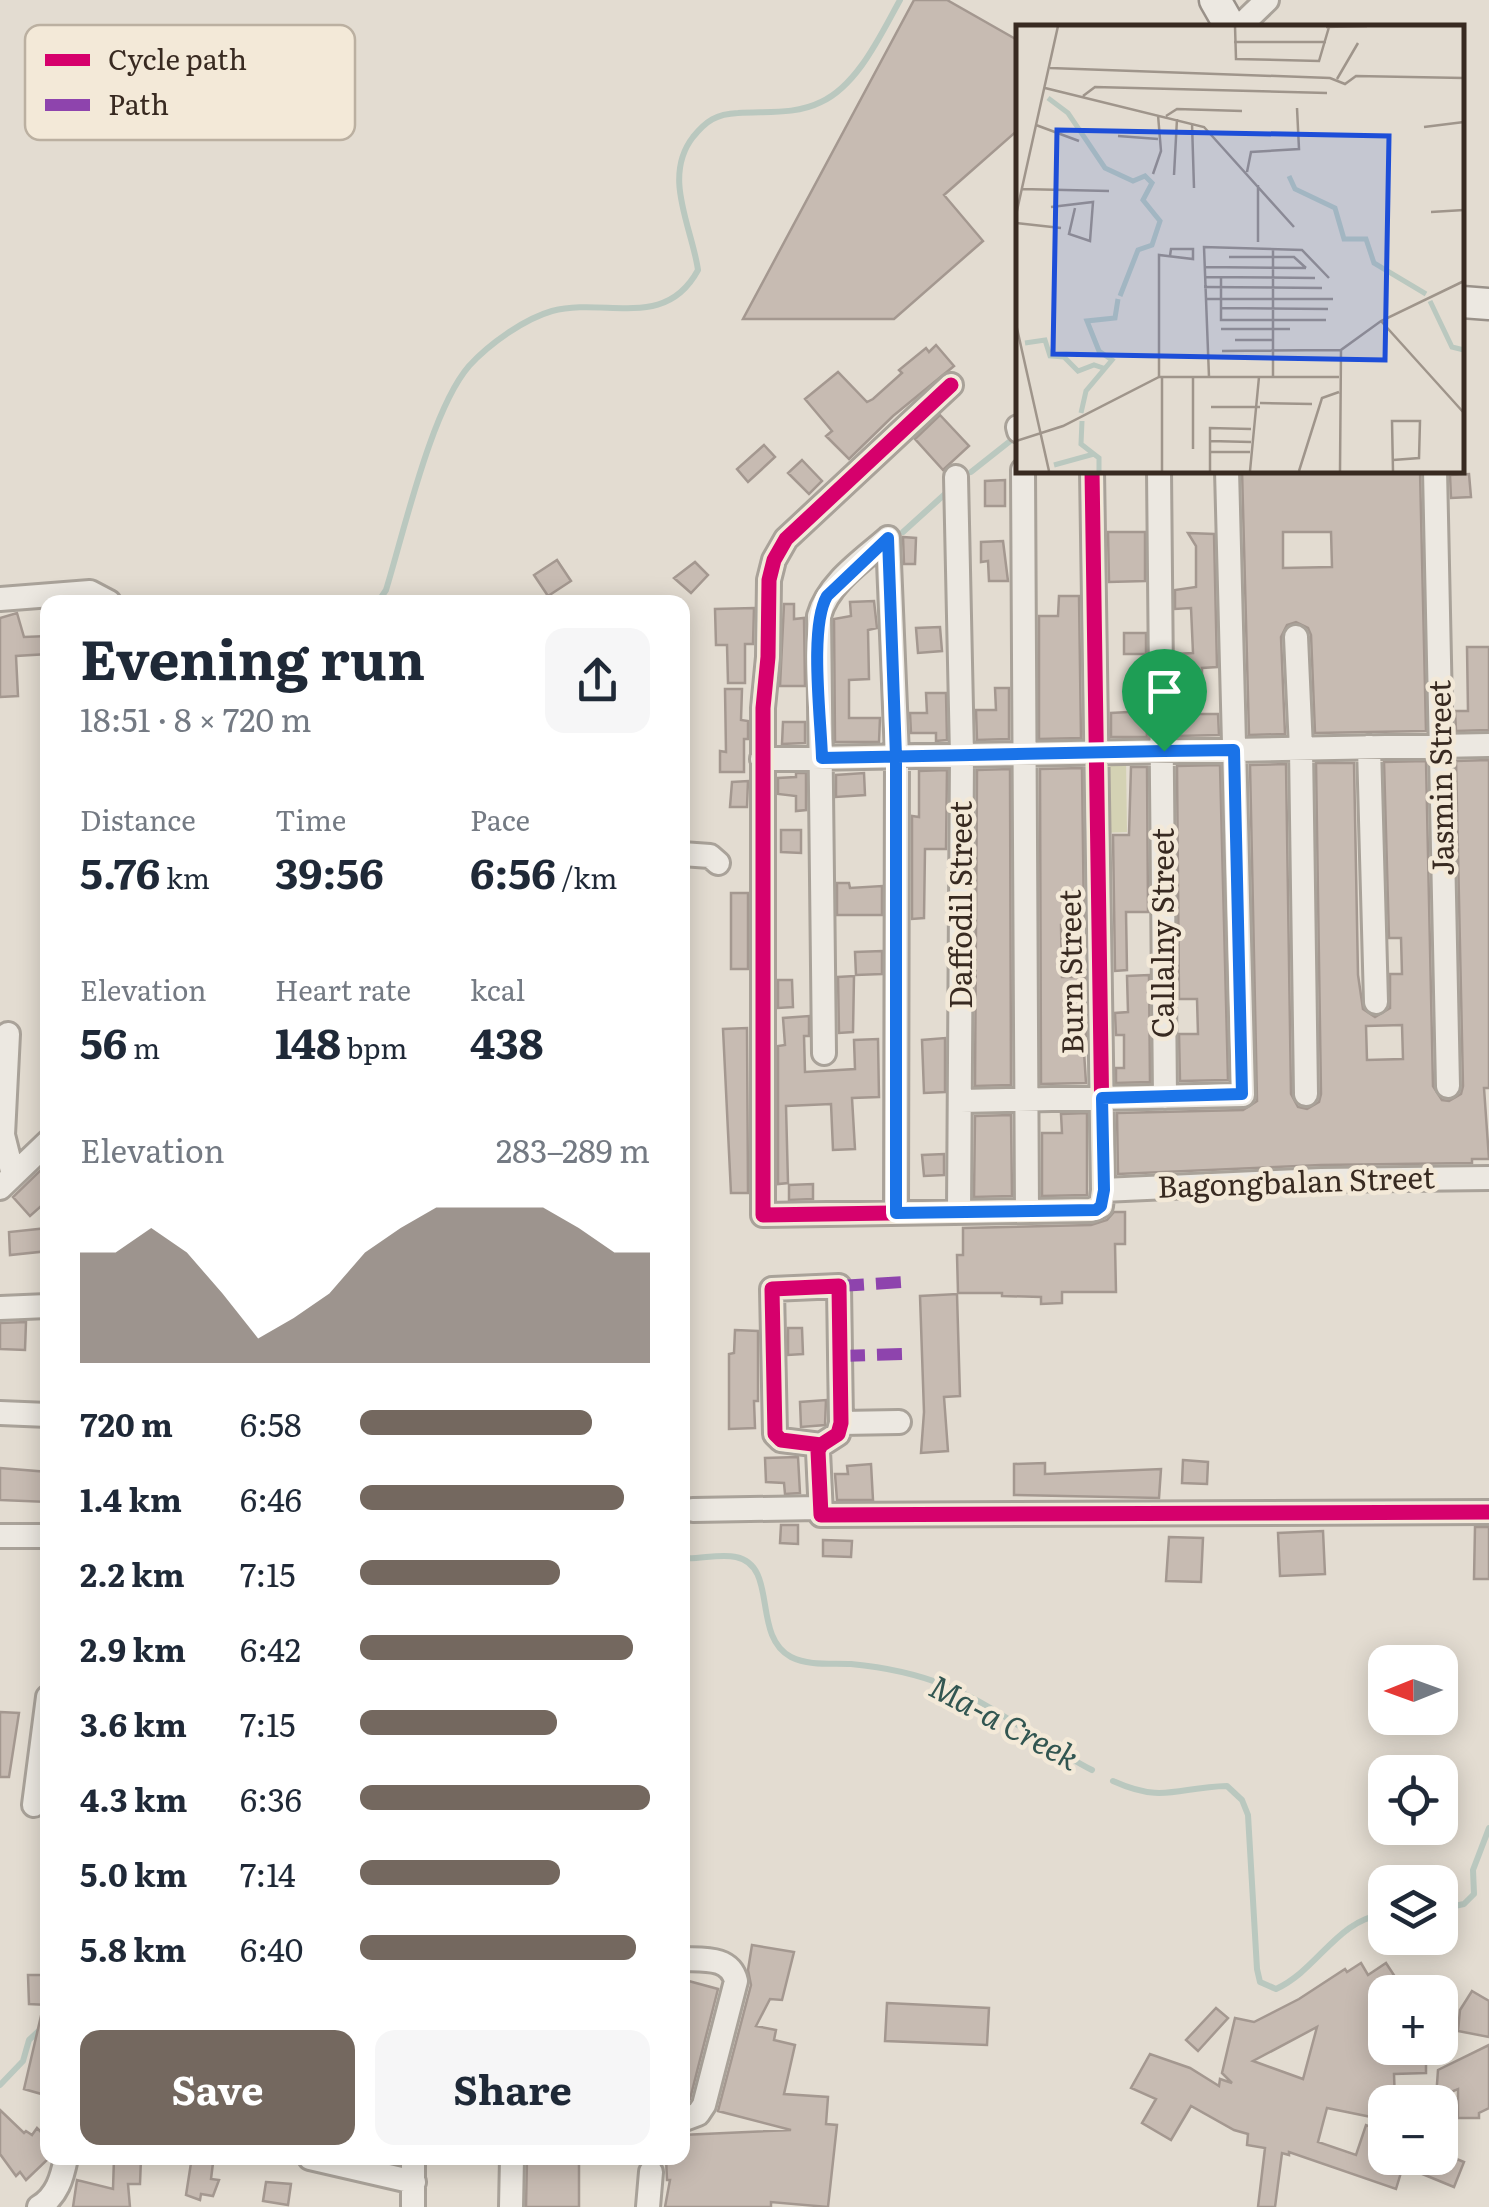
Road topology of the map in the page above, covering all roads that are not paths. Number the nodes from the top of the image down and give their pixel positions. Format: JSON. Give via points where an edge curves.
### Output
{"nodes":[{"id":1,"x":1215,"y":0,"type":"edge"},
{"id":2,"x":1267,"y":0,"type":"edge"},
{"id":3,"x":1232,"y":25,"type":"edge"},
{"id":4,"x":1238,"y":25,"type":"edge"},
{"id":5,"x":1464,"y":302,"type":"edge"},
{"id":6,"x":1489,"y":304,"type":"edge"},
{"id":7,"x":951,"y":386,"type":"dead end"},
{"id":8,"x":1023,"y":472,"type":"edge"},
{"id":9,"x":1092,"y":472,"type":"edge"},
{"id":10,"x":1159,"y":472,"type":"edge"},
{"id":11,"x":1227,"y":472,"type":"edge"},
{"id":12,"x":1435,"y":472,"type":"edge"},
{"id":13,"x":956,"y":477,"type":"dead end"},
{"id":14,"x":51,"y":595,"type":"edge"},
{"id":15,"x":95,"y":595,"type":"edge"},
{"id":16,"x":40,"y":596,"type":"edge"},
{"id":17,"x":0,"y":599,"type":"edge"},
{"id":18,"x":1296,"y":637,"type":"dead end"},
{"id":19,"x":1489,"y":745,"type":"edge"},
{"id":20,"x":1441,"y":746,"type":"junction"},
{"id":21,"x":1301,"y":748,"type":"junction"},
{"id":22,"x":1369,"y":748,"type":"junction"},
{"id":23,"x":1234,"y":750,"type":"junction"},
{"id":24,"x":1164,"y":751,"type":"junction"},
{"id":25,"x":1096,"y":752,"type":"junction"},
{"id":26,"x":1027,"y":754,"type":"junction"},
{"id":27,"x":962,"y":755,"type":"junction"},
{"id":28,"x":896,"y":756,"type":"junction"},
{"id":29,"x":762,"y":758,"type":"junction"},
{"id":30,"x":822,"y":758,"type":"junction"},
{"id":31,"x":690,"y":855,"type":"edge"},
{"id":32,"x":718,"y":862,"type":"dead end"},
{"id":33,"x":1376,"y":1002,"type":"dead end"},
{"id":34,"x":8,"y":1034,"type":"dead end"},
{"id":35,"x":824,"y":1052,"type":"dead end"},
{"id":36,"x":1448,"y":1086,"type":"dead end"},
{"id":37,"x":1306,"y":1094,"type":"dead end"},
{"id":38,"x":1165,"y":1096,"type":"junction"},
{"id":39,"x":1102,"y":1098,"type":"junction"},
{"id":40,"x":1028,"y":1100,"type":"junction"},
{"id":41,"x":962,"y":1101,"type":"junction"},
{"id":42,"x":40,"y":1150,"type":"edge"},
{"id":43,"x":1489,"y":1178,"type":"edge"},
{"id":44,"x":6,"y":1182,"type":"edge"},
{"id":45,"x":1104,"y":1190,"type":"junction"},
{"id":46,"x":1027,"y":1211,"type":"junction"},
{"id":47,"x":960,"y":1212,"type":"junction"},
{"id":48,"x":896,"y":1213,"type":"junction"},
{"id":49,"x":40,"y":1306,"type":"edge"},
{"id":50,"x":0,"y":1308,"type":"edge"},
{"id":51,"x":0,"y":1414,"type":"edge"},
{"id":52,"x":40,"y":1415,"type":"edge"},
{"id":53,"x":899,"y":1422,"type":"dead end"},
{"id":54,"x":841,"y":1423,"type":"junction"},
{"id":55,"x":821,"y":1445,"type":"junction"},
{"id":56,"x":819,"y":1508,"type":"junction"},
{"id":57,"x":693,"y":1510,"type":"dead end"},
{"id":58,"x":1489,"y":1512,"type":"edge"},
{"id":59,"x":0,"y":1536,"type":"edge"},
{"id":60,"x":40,"y":1536,"type":"edge"},
{"id":61,"x":40,"y":1759,"type":"edge"},
{"id":62,"x":34,"y":1805,"type":"dead end"},
{"id":63,"x":690,"y":1960,"type":"edge"},
{"id":64,"x":690,"y":2117,"type":"edge"},
{"id":65,"x":65,"y":2165,"type":"edge"},
{"id":66,"x":340,"y":2165,"type":"edge"},
{"id":67,"x":414,"y":2165,"type":"edge"},
{"id":68,"x":512,"y":2165,"type":"edge"},
{"id":69,"x":651,"y":2172,"type":"dead end"},
{"id":70,"x":414,"y":2182,"type":"junction"},
{"id":71,"x":39,"y":2207,"type":"edge"},
{"id":72,"x":414,"y":2207,"type":"edge"},
{"id":73,"x":511,"y":2207,"type":"edge"},
{"id":74,"x":648,"y":2207,"type":"edge"}],
"edges":[{"from":1,"to":3,"type":"street"},
{"from":2,"to":4,"type":"street"},
{"from":5,"to":6,"type":"street"},
{"from":7,"to":29,"type":"street","via":[[778,551],[769,580]]},
{"from":8,"to":26,"type":"street"},
{"from":9,"to":25,"type":"street","name":"Burn Street"},
{"from":10,"to":24,"type":"street","name":"Callalny Street"},
{"from":11,"to":23,"type":"street"},
{"from":12,"to":20,"type":"street","name":"Jasmin Street"},
{"from":13,"to":27,"type":"street","name":"Daffodil Street"},
{"from":14,"to":15,"type":"street"},
{"from":16,"to":17,"type":"street"},
{"from":18,"to":21,"type":"street"},
{"from":19,"to":20,"type":"street"},
{"from":20,"to":22,"type":"street"},
{"from":20,"to":36,"type":"street","name":"Jasmin Street"},
{"from":21,"to":22,"type":"street"},
{"from":21,"to":23,"type":"street"},
{"from":21,"to":37,"type":"street"},
{"from":22,"to":33,"type":"street"},
{"from":23,"to":24,"type":"street"},
{"from":23,"to":38,"type":"street","via":[[1242,1094]]},
{"from":24,"to":25,"type":"street"},
{"from":24,"to":38,"type":"street","name":"Callalny Street"},
{"from":25,"to":26,"type":"street"},
{"from":25,"to":39,"type":"street","name":"Burn Street"},
{"from":26,"to":27,"type":"street"},
{"from":26,"to":40,"type":"street"},
{"from":27,"to":28,"type":"street"},
{"from":27,"to":41,"type":"street","name":"Daffodil Street"},
{"from":28,"to":30,"type":"street"},
{"from":28,"to":30,"type":"street","via":[[888,538],[822,606]]},
{"from":28,"to":48,"type":"street"},
{"from":29,"to":30,"type":"street"},
{"from":29,"to":48,"type":"street","via":[[763,1215]]},
{"from":30,"to":35,"type":"street"},
{"from":31,"to":32,"type":"street"},
{"from":34,"to":44,"type":"street"},
{"from":38,"to":39,"type":"street"},
{"from":39,"to":40,"type":"street"},
{"from":39,"to":45,"type":"street","name":"Burn Street"},
{"from":40,"to":41,"type":"street"},
{"from":40,"to":46,"type":"street"},
{"from":41,"to":47,"type":"street","name":"Daffodil Street"},
{"from":42,"to":44,"type":"street"},
{"from":43,"to":45,"type":"street","name":"Bagongbalan Street"},
{"from":45,"to":46,"type":"street","via":[[1096,1210]]},
{"from":46,"to":47,"type":"street"},
{"from":47,"to":48,"type":"street"},
{"from":49,"to":50,"type":"street"},
{"from":51,"to":52,"type":"street"},
{"from":53,"to":54,"type":"street"},
{"from":54,"to":55,"type":"street","via":[[838,1434]]},
{"from":54,"to":55,"type":"street","via":[[839,1286],[772,1289],[775,1434]]},
{"from":55,"to":56,"type":"street"},
{"from":56,"to":57,"type":"street"},
{"from":56,"to":58,"type":"street","via":[[821,1514]]},
{"from":59,"to":60,"type":"street"},
{"from":61,"to":62,"type":"street"},
{"from":63,"to":64,"type":"street","via":[[725,1964],[736,1981],[704,2105]]},
{"from":65,"to":71,"type":"street","via":[[54,2194]]},
{"from":66,"to":70,"type":"street"},
{"from":67,"to":70,"type":"street"},
{"from":68,"to":73,"type":"street"},
{"from":69,"to":74,"type":"street"},
{"from":70,"to":72,"type":"street"}]}
